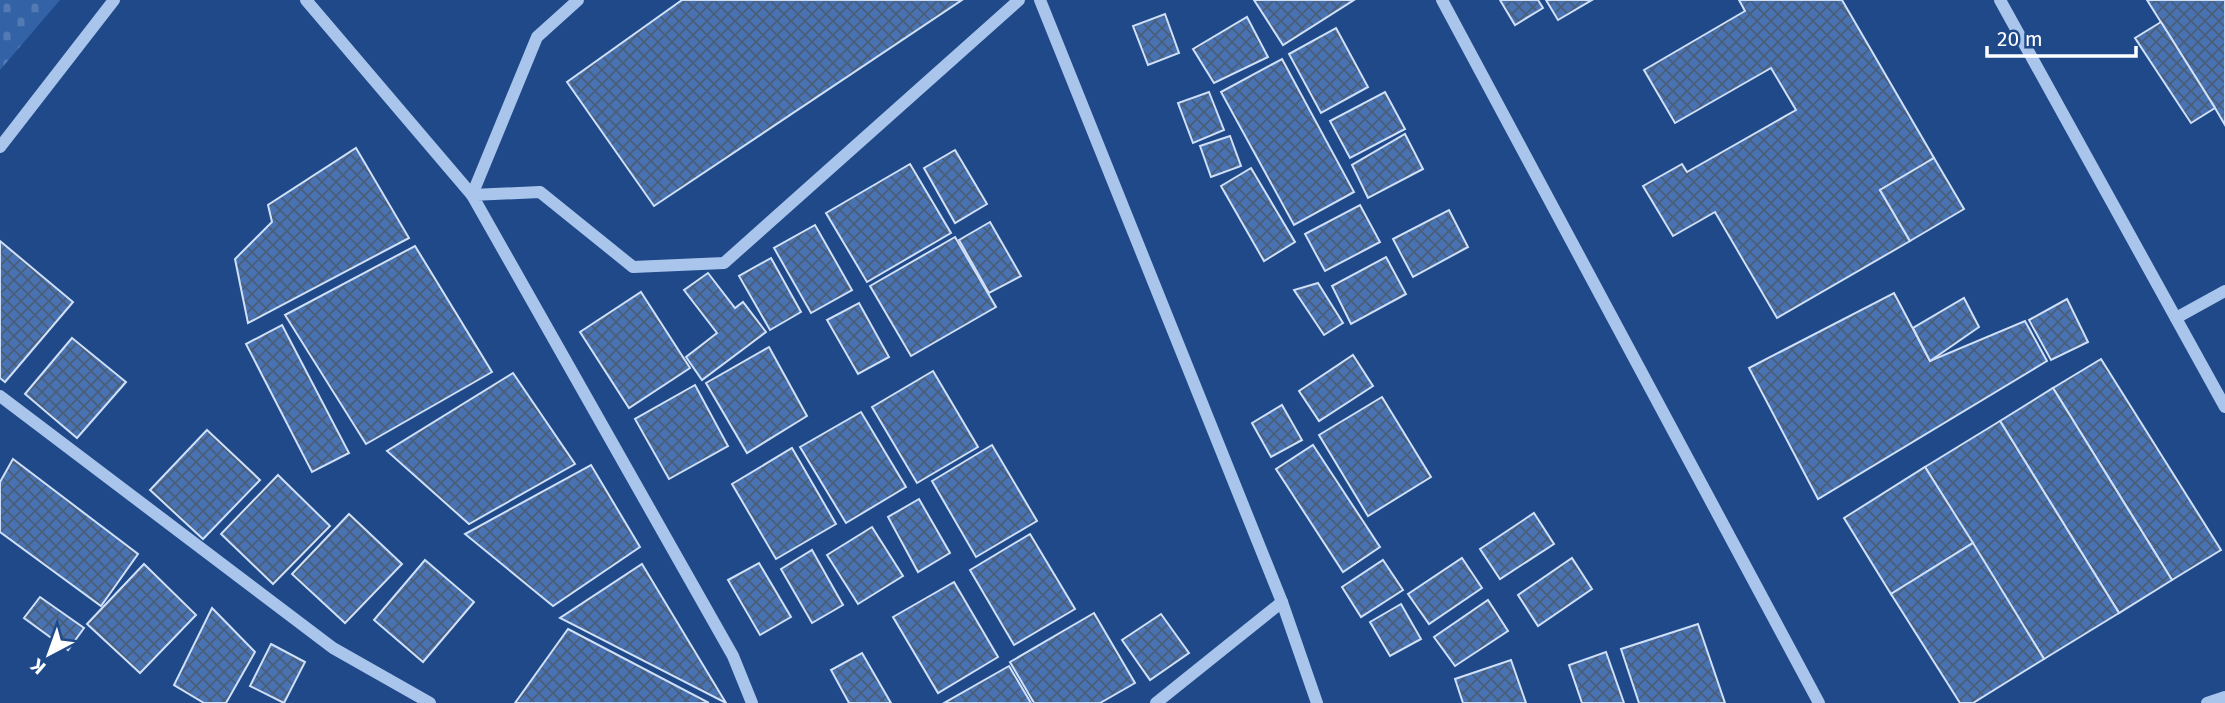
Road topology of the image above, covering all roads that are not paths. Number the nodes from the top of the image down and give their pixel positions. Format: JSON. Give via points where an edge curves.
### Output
{"nodes":[{"id":1,"x":114,"y":0,"type":"edge"},
{"id":2,"x":306,"y":0,"type":"edge"},
{"id":3,"x":578,"y":0,"type":"edge"},
{"id":4,"x":1019,"y":0,"type":"edge"},
{"id":5,"x":1040,"y":0,"type":"edge"},
{"id":6,"x":1442,"y":0,"type":"edge"},
{"id":7,"x":2000,"y":0,"type":"edge"},
{"id":8,"x":0,"y":147,"type":"edge"},
{"id":9,"x":472,"y":195,"type":"junction"},
{"id":10,"x":2225,"y":291,"type":"edge"},
{"id":11,"x":2176,"y":318,"type":"junction"},
{"id":12,"x":0,"y":396,"type":"edge"},
{"id":13,"x":2225,"y":407,"type":"edge"},
{"id":14,"x":1282,"y":602,"type":"junction"},
{"id":15,"x":2225,"y":697,"type":"edge"},
{"id":16,"x":430,"y":703,"type":"edge"},
{"id":17,"x":751,"y":703,"type":"edge"},
{"id":18,"x":1156,"y":703,"type":"edge"},
{"id":19,"x":1317,"y":703,"type":"edge"},
{"id":20,"x":1819,"y":703,"type":"edge"},
{"id":21,"x":2207,"y":703,"type":"edge"}],
"edges":[{"from":1,"to":8,"type":"street"},
{"from":2,"to":9,"type":"street"},
{"from":3,"to":9,"type":"street","via":[[537,37]]},
{"from":4,"to":9,"type":"street","via":[[724,263],[633,267],[540,192]]},
{"from":5,"to":14,"type":"street"},
{"from":6,"to":20,"type":"street"},
{"from":7,"to":11,"type":"street"},
{"from":9,"to":17,"type":"street","via":[[733,656]]},
{"from":10,"to":11,"type":"street"},
{"from":11,"to":13,"type":"street"},
{"from":12,"to":16,"type":"street","via":[[333,649]]},
{"from":14,"to":18,"type":"street"},
{"from":14,"to":19,"type":"street"},
{"from":15,"to":21,"type":"street"}]}
